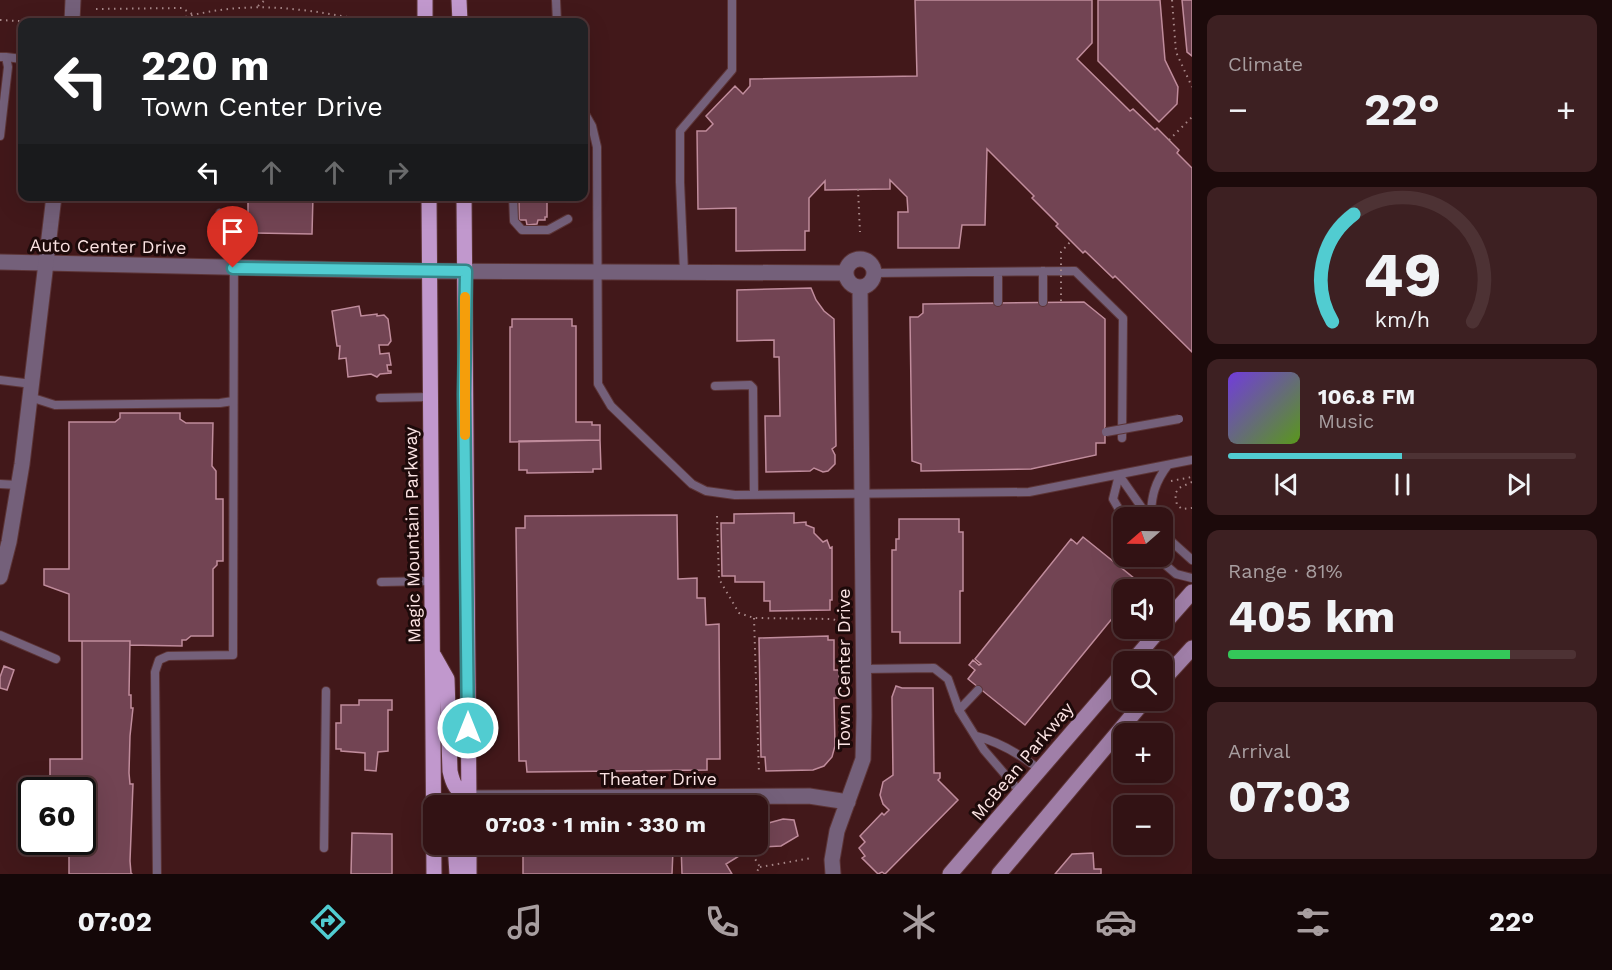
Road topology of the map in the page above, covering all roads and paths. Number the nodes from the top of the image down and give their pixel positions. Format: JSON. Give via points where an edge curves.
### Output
{"nodes":[{"id":1,"x":74,"y":0,"type":"edge"},
{"id":2,"x":265,"y":0,"type":"edge"},
{"id":3,"x":425,"y":0,"type":"edge"},
{"id":4,"x":459,"y":0,"type":"edge"},
{"id":5,"x":556,"y":0,"type":"edge"},
{"id":6,"x":732,"y":0,"type":"edge"},
{"id":7,"x":1172,"y":0,"type":"edge"},
{"id":8,"x":258,"y":6,"type":"junction"},
{"id":9,"x":96,"y":9,"type":"dead end"},
{"id":10,"x":192,"y":15,"type":"junction"},
{"id":11,"x":72,"y":18,"type":"edge"},
{"id":12,"x":182,"y":18,"type":"edge"},
{"id":13,"x":349,"y":18,"type":"edge"},
{"id":14,"x":425,"y":18,"type":"edge"},
{"id":15,"x":460,"y":18,"type":"edge"},
{"id":16,"x":556,"y":18,"type":"edge"},
{"id":17,"x":0,"y":20,"type":"edge"},
{"id":18,"x":18,"y":21,"type":"edge"},
{"id":19,"x":3,"y":57,"type":"edge"},
{"id":20,"x":18,"y":59,"type":"edge"},
{"id":21,"x":1192,"y":87,"type":"edge"},
{"id":22,"x":1192,"y":117,"type":"edge"},
{"id":23,"x":1,"y":119,"type":"edge"},
{"id":24,"x":588,"y":119,"type":"edge"},
{"id":25,"x":0,"y":136,"type":"edge"},
{"id":26,"x":1169,"y":140,"type":"dead end"},
{"id":27,"x":858,"y":189,"type":"dead end"},
{"id":28,"x":53,"y":201,"type":"edge"},
{"id":29,"x":429,"y":201,"type":"edge"},
{"id":30,"x":464,"y":201,"type":"edge"},
{"id":31,"x":513,"y":201,"type":"edge"},
{"id":32,"x":220,"y":213,"type":"dead end"},
{"id":33,"x":568,"y":219,"type":"dead end"},
{"id":34,"x":860,"y":232,"type":"dead end"},
{"id":35,"x":1071,"y":242,"type":"dead end"},
{"id":36,"x":0,"y":262,"type":"edge"},
{"id":37,"x":46,"y":264,"type":"junction"},
{"id":38,"x":233,"y":268,"type":"junction"},
{"id":39,"x":430,"y":271,"type":"junction"},
{"id":40,"x":466,"y":271,"type":"junction"},
{"id":41,"x":1043,"y":271,"type":"junction"},
{"id":42,"x":598,"y":272,"type":"junction"},
{"id":43,"x":684,"y":272,"type":"junction"},
{"id":44,"x":998,"y":272,"type":"junction"},
{"id":45,"x":846,"y":273,"type":"junction"},
{"id":46,"x":874,"y":273,"type":"junction"},
{"id":47,"x":860,"y":287,"type":"junction"},
{"id":48,"x":1043,"y":302,"type":"dead end"},
{"id":49,"x":1061,"y":302,"type":"dead end"},
{"id":50,"x":998,"y":303,"type":"dead end"},
{"id":51,"x":0,"y":380,"type":"edge"},
{"id":52,"x":715,"y":386,"type":"dead end"},
{"id":53,"x":31,"y":390,"type":"junction"},
{"id":54,"x":429,"y":397,"type":"junction"},
{"id":55,"x":381,"y":398,"type":"dead end"},
{"id":56,"x":233,"y":401,"type":"junction"},
{"id":57,"x":1179,"y":419,"type":"dead end"},
{"id":58,"x":1106,"y":432,"type":"dead end"},
{"id":59,"x":1122,"y":438,"type":"dead end"},
{"id":60,"x":1192,"y":460,"type":"edge"},
{"id":61,"x":1168,"y":465,"type":"junction"},
{"id":62,"x":1119,"y":475,"type":"junction"},
{"id":63,"x":1192,"y":477,"type":"edge"},
{"id":64,"x":1170,"y":481,"type":"dead end"},
{"id":65,"x":1192,"y":482,"type":"edge"},
{"id":66,"x":0,"y":484,"type":"edge"},
{"id":67,"x":18,"y":485,"type":"junction"},
{"id":68,"x":862,"y":494,"type":"junction"},
{"id":69,"x":754,"y":495,"type":"junction"},
{"id":70,"x":1118,"y":507,"type":"edge"},
{"id":71,"x":1142,"y":507,"type":"edge"},
{"id":72,"x":1151,"y":507,"type":"edge"},
{"id":73,"x":1192,"y":508,"type":"edge"},
{"id":74,"x":717,"y":516,"type":"dead end"},
{"id":75,"x":4,"y":541,"type":"edge"},
{"id":76,"x":1173,"y":543,"type":"edge"},
{"id":77,"x":1192,"y":560,"type":"edge"},
{"id":78,"x":1168,"y":567,"type":"edge"},
{"id":79,"x":0,"y":577,"type":"edge"},
{"id":80,"x":1192,"y":578,"type":"edge"},
{"id":81,"x":432,"y":581,"type":"junction"},
{"id":82,"x":381,"y":582,"type":"dead end"},
{"id":83,"x":1192,"y":592,"type":"edge"},
{"id":84,"x":1173,"y":614,"type":"edge"},
{"id":85,"x":754,"y":618,"type":"junction"},
{"id":86,"x":843,"y":622,"type":"dead end"},
{"id":87,"x":0,"y":635,"type":"edge"},
{"id":88,"x":1152,"y":639,"type":"edge"},
{"id":89,"x":1192,"y":648,"type":"edge"},
{"id":90,"x":1141,"y":651,"type":"edge"},
{"id":91,"x":432,"y":653,"type":"junction"},
{"id":92,"x":56,"y":658,"type":"dead end"},
{"id":93,"x":863,"y":669,"type":"junction"},
{"id":94,"x":1173,"y":669,"type":"edge"},
{"id":95,"x":1113,"y":685,"type":"edge"},
{"id":96,"x":978,"y":690,"type":"dead end"},
{"id":97,"x":326,"y":691,"type":"dead end"},
{"id":98,"x":959,"y":710,"type":"junction"},
{"id":99,"x":1136,"y":711,"type":"edge"},
{"id":100,"x":976,"y":736,"type":"junction"},
{"id":101,"x":1040,"y":770,"type":"junction"},
{"id":102,"x":759,"y":774,"type":"dead end"},
{"id":103,"x":1021,"y":793,"type":"junction"},
{"id":104,"x":433,"y":795,"type":"edge"},
{"id":105,"x":462,"y":795,"type":"edge"},
{"id":106,"x":469,"y":795,"type":"edge"},
{"id":107,"x":768,"y":797,"type":"edge"},
{"id":108,"x":848,"y":802,"type":"junction"},
{"id":109,"x":324,"y":848,"type":"dead end"},
{"id":110,"x":434,"y":855,"type":"edge"},
{"id":111,"x":455,"y":855,"type":"edge"},
{"id":112,"x":469,"y":855,"type":"edge"},
{"id":113,"x":753,"y":855,"type":"edge"},
{"id":114,"x":812,"y":858,"type":"dead end"},
{"id":115,"x":760,"y":867,"type":"junction"},
{"id":116,"x":157,"y":874,"type":"edge"},
{"id":117,"x":434,"y":874,"type":"edge"},
{"id":118,"x":457,"y":874,"type":"edge"},
{"id":119,"x":469,"y":874,"type":"edge"},
{"id":120,"x":754,"y":874,"type":"edge"},
{"id":121,"x":832,"y":874,"type":"edge"},
{"id":122,"x":950,"y":874,"type":"edge"},
{"id":123,"x":999,"y":874,"type":"edge"}],
"edges":[{"from":1,"to":11,"type":"street"},
{"from":2,"to":8,"type":"path"},
{"from":3,"to":14,"type":"main road"},
{"from":4,"to":15,"type":"main road"},
{"from":5,"to":16,"type":"lane"},
{"from":6,"to":43,"type":"lane","via":[[732,70],[680,132]]},
{"from":7,"to":21,"type":"path","via":[[1176,52]]},
{"from":8,"to":10,"type":"path"},
{"from":8,"to":13,"type":"path"},
{"from":9,"to":10,"type":"path","via":[[182,8]]},
{"from":10,"to":12,"type":"path"},
{"from":17,"to":18,"type":"path"},
{"from":19,"to":20,"type":"lane"},
{"from":19,"to":23,"type":"lane","via":[[8,67]]},
{"from":22,"to":26,"type":"path"},
{"from":23,"to":25,"type":"lane"},
{"from":24,"to":42,"type":"lane","via":[[597,147]]},
{"from":27,"to":34,"type":"path"},
{"from":28,"to":37,"type":"street"},
{"from":29,"to":39,"type":"main road","name":"Magic Mountain Parkway"},
{"from":30,"to":40,"type":"main road"},
{"from":31,"to":33,"type":"lane","via":[[514,220],[522,230],[548,230]]},
{"from":32,"to":38,"type":"lane","via":[[232,219]]},
{"from":35,"to":49,"type":"path","bridge":true,"via":[[1061,252]]},
{"from":36,"to":37,"type":"street","name":"Auto Center Drive"},
{"from":37,"to":38,"type":"street","name":"Auto Center Drive"},
{"from":37,"to":53,"type":"street"},
{"from":38,"to":39,"type":"street","name":"Auto Center Drive"},
{"from":38,"to":56,"type":"lane"},
{"from":39,"to":40,"type":"street"},
{"from":39,"to":54,"type":"main road","name":"Magic Mountain Parkway"},
{"from":40,"to":42,"type":"street"},
{"from":40,"to":106,"type":"main road"},
{"from":41,"to":44,"type":"lane"},
{"from":41,"to":48,"type":"lane"},
{"from":41,"to":59,"type":"lane","via":[[1075,271],[1123,318]]},
{"from":42,"to":43,"type":"street"},
{"from":42,"to":69,"type":"lane","via":[[598,384],[611,406],[692,484],[717,494]]},
{"from":43,"to":45,"type":"street"},
{"from":44,"to":46,"type":"lane"},
{"from":44,"to":50,"type":"lane"},
{"from":45,"to":46,"type":"street","via":[[850,263],[860,259],[870,263]]},
{"from":45,"to":47,"type":"street","via":[[849,283]]},
{"from":46,"to":47,"type":"street","via":[[870,284]]},
{"from":47,"to":68,"type":"street","name":"Town Center Drive"},
{"from":51,"to":53,"type":"lane"},
{"from":52,"to":69,"type":"lane","via":[[753,388]]},
{"from":53,"to":56,"type":"lane","via":[[55,405]]},
{"from":53,"to":67,"type":"street"},
{"from":54,"to":55,"type":"lane"},
{"from":54,"to":81,"type":"main road","name":"Magic Mountain Parkway"},
{"from":56,"to":116,"type":"lane","via":[[234,656],[168,656],[159,660],[155,672]]},
{"from":57,"to":58,"type":"lane","bridge":true},
{"from":60,"to":61,"type":"lane"},
{"from":61,"to":62,"type":"lane"},
{"from":61,"to":72,"type":"lane","via":[[1158,478]]},
{"from":62,"to":68,"type":"lane","via":[[1029,492]]},
{"from":62,"to":70,"type":"lane","via":[[1113,499]]},
{"from":62,"to":71,"type":"lane"},
{"from":63,"to":64,"type":"path"},
{"from":65,"to":73,"type":"path","via":[[1174,494],[1177,505]]},
{"from":66,"to":67,"type":"lane"},
{"from":67,"to":75,"type":"street"},
{"from":68,"to":69,"type":"lane"},
{"from":68,"to":93,"type":"street","name":"Town Center Drive"},
{"from":74,"to":85,"type":"path","via":[[719,579],[739,613]]},
{"from":75,"to":79,"type":"street"},
{"from":76,"to":77,"type":"lane"},
{"from":78,"to":80,"type":"lane"},
{"from":81,"to":82,"type":"lane"},
{"from":81,"to":91,"type":"main road","name":"Magic Mountain Parkway"},
{"from":83,"to":84,"type":"main road"},
{"from":85,"to":86,"type":"path"},
{"from":85,"to":102,"type":"path"},
{"from":87,"to":92,"type":"lane"},
{"from":88,"to":90,"type":"main road"},
{"from":89,"to":94,"type":"main road"},
{"from":91,"to":104,"type":"main road","name":"Magic Mountain Parkway"},
{"from":91,"to":105,"type":"main road","via":[[447,680],[451,778]]},
{"from":93,"to":98,"type":"lane","via":[[934,668],[948,679]]},
{"from":93,"to":108,"type":"street","name":"Town Center Drive","via":[[863,759]]},
{"from":95,"to":101,"type":"main road","name":"McBean Parkway"},
{"from":96,"to":98,"type":"lane"},
{"from":97,"to":109,"type":"lane"},
{"from":98,"to":100,"type":"lane"},
{"from":99,"to":123,"type":"main road"},
{"from":100,"to":101,"type":"lane","via":[[1020,754]]},
{"from":100,"to":103,"type":"lane"},
{"from":101,"to":103,"type":"main road","name":"McBean Parkway"},
{"from":103,"to":122,"type":"main road","name":"McBean Parkway"},
{"from":107,"to":108,"type":"street","name":"Theater Drive","via":[[809,796]]},
{"from":108,"to":121,"type":"street","name":"Town Center Drive","via":[[837,831]]},
{"from":110,"to":117,"type":"main road","name":"Magic Mountain Parkway"},
{"from":111,"to":118,"type":"main road"},
{"from":112,"to":119,"type":"main road"},
{"from":113,"to":115,"type":"path"},
{"from":114,"to":115,"type":"path"},
{"from":115,"to":120,"type":"path"}]}
